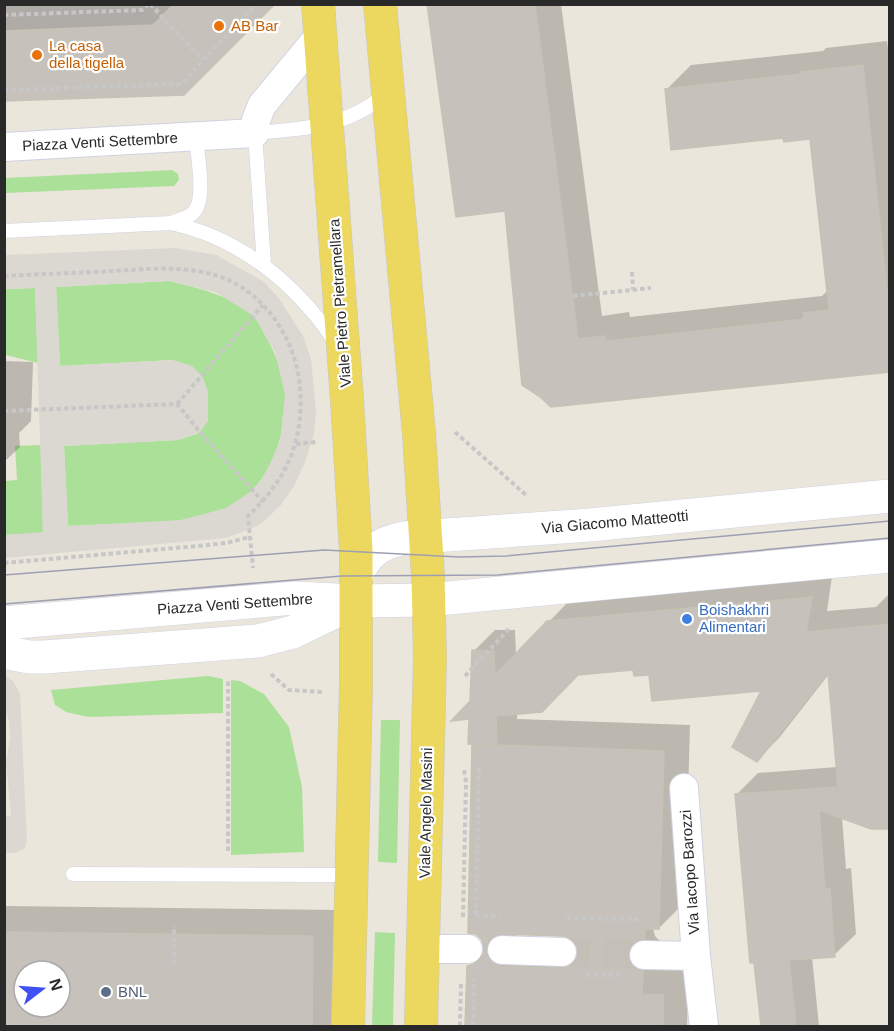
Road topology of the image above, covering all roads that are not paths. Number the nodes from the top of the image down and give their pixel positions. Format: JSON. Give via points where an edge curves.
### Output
{"nodes":[{"id":1,"x":380,"y":4,"type":"edge"},
{"id":2,"x":319,"y":20,"type":"edge"},
{"id":3,"x":388,"y":91,"type":"junction"},
{"id":4,"x":327,"y":124,"type":"junction"},
{"id":5,"x":255,"y":133,"type":"junction"},
{"id":6,"x":196,"y":137,"type":"junction"},
{"id":7,"x":4,"y":147,"type":"edge"},
{"id":8,"x":171,"y":223,"type":"junction"},
{"id":9,"x":4,"y":231,"type":"edge"},
{"id":10,"x":264,"y":265,"type":"junction"},
{"id":11,"x":344,"y":357,"type":"junction"},
{"id":12,"x":890,"y":496,"type":"edge"},
{"id":13,"x":426,"y":536,"type":"junction"},
{"id":14,"x":890,"y":556,"type":"edge"},
{"id":15,"x":356,"y":589,"type":"junction"},
{"id":16,"x":428,"y":600,"type":"junction"},
{"id":17,"x":4,"y":623,"type":"edge"},
{"id":18,"x":4,"y":652,"type":"edge"},
{"id":19,"x":684,"y":788,"type":"dead end"},
{"id":20,"x":73,"y":874,"type":"dead end"},
{"id":21,"x":351,"y":875,"type":"junction"},
{"id":22,"x":423,"y":949,"type":"junction"},
{"id":23,"x":502,"y":950,"type":"dead end"},
{"id":24,"x":562,"y":952,"type":"tunnel mouth"},
{"id":25,"x":644,"y":955,"type":"tunnel mouth"},
{"id":26,"x":696,"y":956,"type":"junction"},
{"id":27,"x":471,"y":962,"type":"road end"},
{"id":28,"x":348,"y":1026,"type":"edge"},
{"id":29,"x":421,"y":1026,"type":"edge"},
{"id":30,"x":704,"y":1026,"type":"edge"}],
"edges":[{"from":1,"to":3,"type":"main road"},
{"from":2,"to":4,"type":"main road","name":"Viale Pietro Pietramellara"},
{"from":2,"to":5,"type":"street","via":[[262,105]]},
{"from":3,"to":4,"type":"lane","name":"Piazza Venti Settembre","via":[[363,110]]},
{"from":3,"to":13,"type":"main road"},
{"from":4,"to":5,"type":"lane","name":"Piazza Venti Settembre"},
{"from":4,"to":11,"type":"main road","name":"Viale Pietro Pietramellara"},
{"from":5,"to":6,"type":"street","name":"Piazza Venti Settembre"},
{"from":5,"to":10,"type":"lane"},
{"from":6,"to":7,"type":"street","name":"Piazza Venti Settembre"},
{"from":6,"to":8,"type":"lane","name":"Piazza Venti Settembre","via":[[199,205],[194,212]]},
{"from":8,"to":9,"type":"lane","name":"Piazza Venti Settembre"},
{"from":8,"to":10,"type":"lane","name":"Piazza Venti Settembre","via":[[221,241]]},
{"from":10,"to":11,"type":"lane","name":"Piazza Venti Settembre","via":[[300,296]]},
{"from":11,"to":15,"type":"main road","name":"Viale Pietro Pietramellara"},
{"from":12,"to":13,"type":"main road","name":"Via Giacomo Matteotti","via":[[590,525]]},
{"from":13,"to":15,"type":"main road","name":"Via Giacomo Matteotti","via":[[395,540],[378,547],[364,559]]},
{"from":13,"to":16,"type":"main road"},
{"from":14,"to":16,"type":"main road"},
{"from":15,"to":16,"type":"main road"},
{"from":15,"to":17,"type":"main road","name":"Piazza Venti Settembre","via":[[295,598]]},
{"from":15,"to":18,"type":"main road","name":"Piazza Venti Settembre","via":[[300,629],[258,641],[45,657]]},
{"from":15,"to":21,"type":"main road"},
{"from":16,"to":22,"type":"main road","name":"Viale Angelo Masini"},
{"from":19,"to":26,"type":"street","name":"Via Iacopo Barozzi"},
{"from":20,"to":21,"type":"lane"},
{"from":21,"to":28,"type":"main road"},
{"from":22,"to":27,"type":"street"},
{"from":22,"to":29,"type":"main road","name":"Viale Angelo Masini"},
{"from":23,"to":24,"type":"street"},
{"from":25,"to":26,"type":"street","name":"Via Iacopo Barozzi"},
{"from":26,"to":30,"type":"street","name":"Via Iacopo Barozzi"}]}
